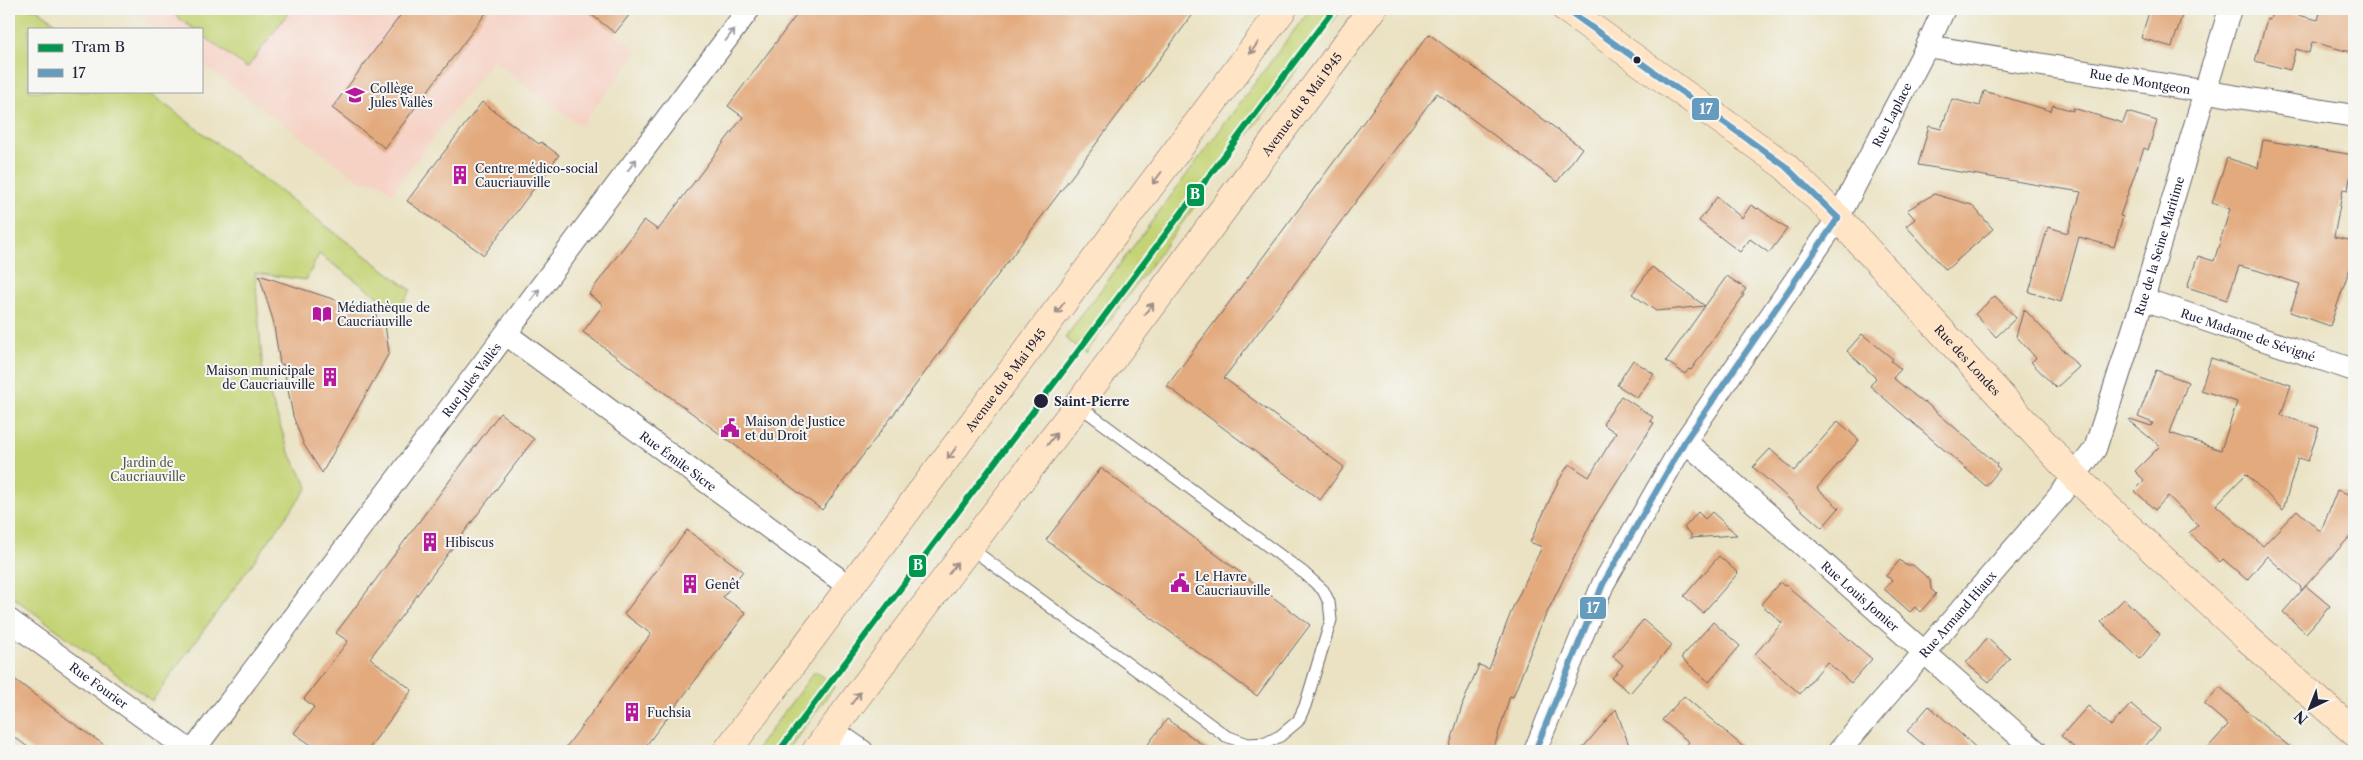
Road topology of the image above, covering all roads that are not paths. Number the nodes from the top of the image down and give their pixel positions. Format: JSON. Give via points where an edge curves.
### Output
{"nodes":[{"id":1,"x":749,"y":9,"type":"edge"},
{"id":2,"x":1283,"y":9,"type":"edge"},
{"id":3,"x":1372,"y":9,"type":"edge"},
{"id":4,"x":1566,"y":9,"type":"edge"},
{"id":5,"x":1944,"y":9,"type":"edge"},
{"id":6,"x":2230,"y":9,"type":"edge"},
{"id":7,"x":1927,"y":46,"type":"junction"},
{"id":8,"x":2205,"y":91,"type":"junction"},
{"id":9,"x":2354,"y":116,"type":"edge"},
{"id":10,"x":1838,"y":218,"type":"junction"},
{"id":11,"x":2143,"y":299,"type":"junction"},
{"id":12,"x":506,"y":334,"type":"junction"},
{"id":13,"x":2354,"y":370,"type":"edge"},
{"id":14,"x":1078,"y":405,"type":"junction"},
{"id":15,"x":1684,"y":441,"type":"junction"},
{"id":16,"x":2075,"y":476,"type":"junction"},
{"id":17,"x":969,"y":547,"type":"junction"},
{"id":18,"x":850,"y":588,"type":"junction"},
{"id":19,"x":9,"y":620,"type":"edge"},
{"id":20,"x":1925,"y":653,"type":"junction"},
{"id":21,"x":2354,"y":732,"type":"edge"},
{"id":22,"x":824,"y":741,"type":"edge"},
{"id":23,"x":192,"y":751,"type":"edge"},
{"id":24,"x":727,"y":751,"type":"edge"},
{"id":25,"x":862,"y":751,"type":"edge"},
{"id":26,"x":1535,"y":751,"type":"edge"},
{"id":27,"x":1839,"y":751,"type":"edge"},
{"id":28,"x":2036,"y":751,"type":"edge"}],
"edges":[{"from":12,"to":1,"type":"street","name":"Rue Jules Vallès","one_way":true},
{"from":2,"to":18,"type":"street","name":"Avenue du 8 Mai 1945","one_way":true},
{"from":14,"to":3,"type":"street","name":"Avenue du 8 Mai 1945","one_way":true},
{"from":4,"to":10,"type":"street","name":"Rue des Londes","via":[[1785,166]]},
{"from":5,"to":7,"type":"street","name":"Rue Laplace"},
{"from":6,"to":8,"type":"street","name":"Rue de la Seine Maritime"},
{"from":7,"to":8,"type":"street","name":"Rue de Montgeon"},
{"from":7,"to":10,"type":"street","name":"Rue Laplace"},
{"from":8,"to":9,"type":"street","name":"Rue de Montgeon"},
{"from":8,"to":11,"type":"street","name":"Rue de la Seine Maritime"},
{"from":10,"to":15,"type":"street","name":"Rue Laplace"},
{"from":10,"to":16,"type":"street","name":"Rue des Londes"},
{"from":11,"to":13,"type":"street","name":"Rue Madame de Sévigné"},
{"from":11,"to":16,"type":"street","name":"Rue de la Seine Maritime","via":[[2094,449]]},
{"from":12,"to":18,"type":"street","name":"Rue Émile Sicre"},
{"from":12,"to":23,"type":"street","name":"Rue Jules Vallès"},
{"from":17,"to":14,"type":"street","name":"Avenue du 8 Mai 1945","one_way":true},
{"from":14,"to":17,"type":"lane","via":[[1323,590],[1329,602],[1331,620],[1298,721],[1266,743],[1248,744],[1226,736]]},
{"from":15,"to":20,"type":"street","name":"Rue Louis Jomier"},
{"from":15,"to":26,"type":"street","name":"Rue Laplace","via":[[1603,584]]},
{"from":16,"to":20,"type":"street","name":"Rue Armand Hiaux"},
{"from":16,"to":21,"type":"street","name":"Rue des Londes","via":[[2247,638]]},
{"from":22,"to":17,"type":"street","name":"Avenue du 8 Mai 1945","one_way":true},
{"from":18,"to":24,"type":"street","name":"Avenue du 8 Mai 1945"},
{"from":19,"to":23,"type":"street","name":"Rue Fourier"},
{"from":20,"to":27,"type":"street","name":"Rue Armand Hiaux"},
{"from":20,"to":28,"type":"street","name":"Rue Louis Jomier"},
{"from":22,"to":25,"type":"street"}]}
